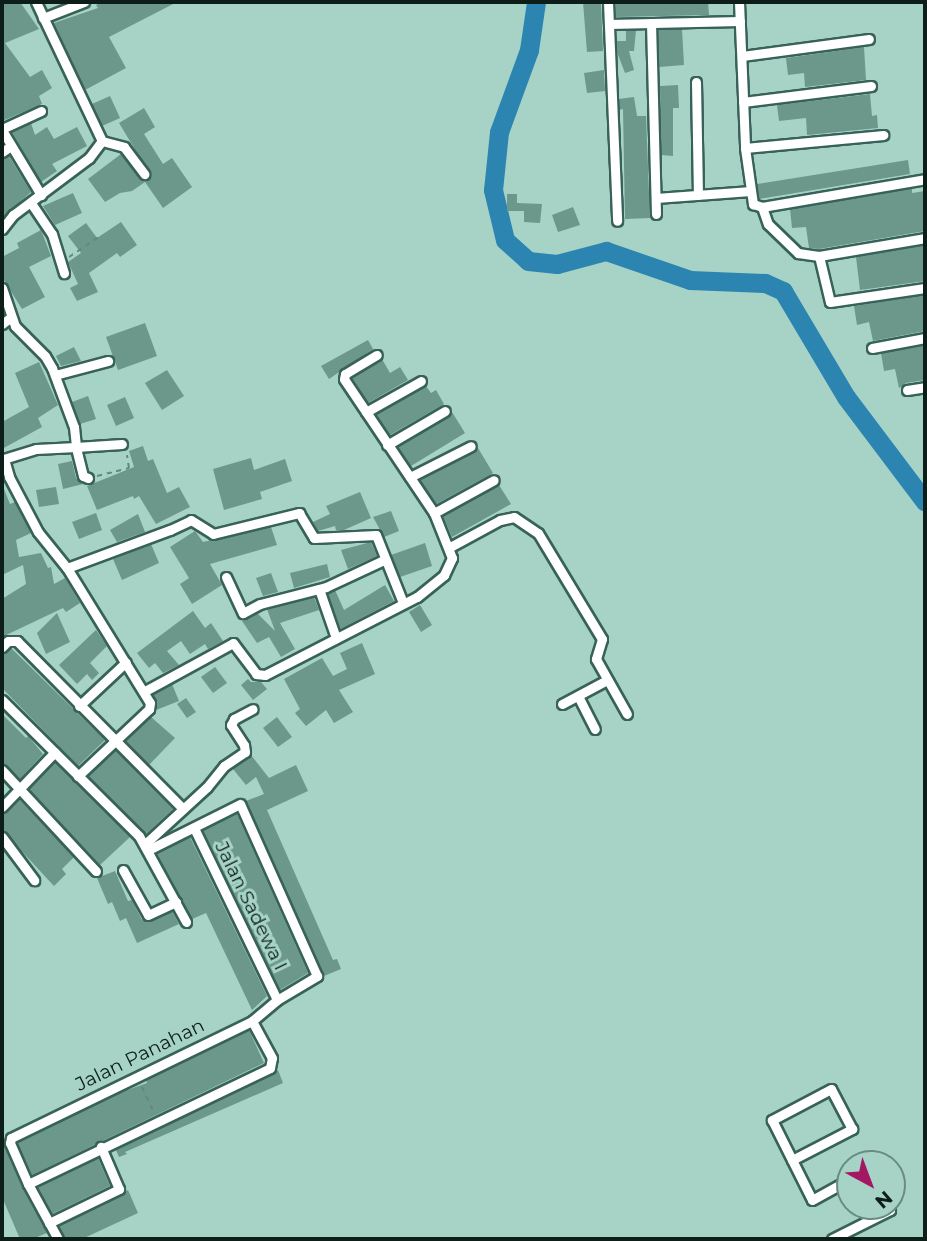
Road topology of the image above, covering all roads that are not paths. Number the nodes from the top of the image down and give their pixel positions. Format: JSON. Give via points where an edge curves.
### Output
{"nodes":[{"id":1,"x":36,"y":2,"type":"edge"},
{"id":2,"x":84,"y":2,"type":"edge"},
{"id":3,"x":608,"y":2,"type":"edge"},
{"id":4,"x":739,"y":2,"type":"edge"},
{"id":5,"x":43,"y":18,"type":"junction"},
{"id":6,"x":740,"y":21,"type":"junction"},
{"id":7,"x":651,"y":23,"type":"junction"},
{"id":8,"x":610,"y":24,"type":"junction"},
{"id":9,"x":869,"y":39,"type":"dead end"},
{"id":10,"x":742,"y":57,"type":"junction"},
{"id":11,"x":696,"y":82,"type":"dead end"},
{"id":12,"x":872,"y":86,"type":"dead end"},
{"id":13,"x":743,"y":102,"type":"junction"},
{"id":14,"x":41,"y":111,"type":"dead end"},
{"id":15,"x":2,"y":130,"type":"edge"},
{"id":16,"x":883,"y":135,"type":"dead end"},
{"id":17,"x":102,"y":141,"type":"junction"},
{"id":18,"x":11,"y":146,"type":"junction"},
{"id":19,"x":745,"y":148,"type":"junction"},
{"id":20,"x":2,"y":152,"type":"edge"},
{"id":21,"x":144,"y":174,"type":"dead end"},
{"id":22,"x":925,"y":179,"type":"edge"},
{"id":23,"x":751,"y":191,"type":"junction"},
{"id":24,"x":41,"y":195,"type":"junction"},
{"id":25,"x":698,"y":195,"type":"junction"},
{"id":26,"x":656,"y":198,"type":"junction"},
{"id":27,"x":31,"y":203,"type":"junction"},
{"id":28,"x":758,"y":206,"type":"junction"},
{"id":29,"x":656,"y":214,"type":"dead end"},
{"id":30,"x":617,"y":221,"type":"dead end"},
{"id":31,"x":2,"y":229,"type":"edge"},
{"id":32,"x":925,"y":239,"type":"edge"},
{"id":33,"x":819,"y":256,"type":"junction"},
{"id":34,"x":64,"y":273,"type":"dead end"},
{"id":35,"x":2,"y":288,"type":"edge"},
{"id":36,"x":925,"y":288,"type":"edge"},
{"id":37,"x":11,"y":317,"type":"junction"},
{"id":38,"x":2,"y":324,"type":"edge"},
{"id":39,"x":925,"y":338,"type":"edge"},
{"id":40,"x":872,"y":348,"type":"dead end"},
{"id":41,"x":377,"y":355,"type":"dead end"},
{"id":42,"x":108,"y":361,"type":"dead end"},
{"id":43,"x":55,"y":376,"type":"junction"},
{"id":44,"x":421,"y":381,"type":"dead end"},
{"id":45,"x":925,"y":387,"type":"edge"},
{"id":46,"x":907,"y":390,"type":"dead end"},
{"id":47,"x":445,"y":411,"type":"dead end"},
{"id":48,"x":366,"y":412,"type":"junction"},
{"id":49,"x":122,"y":444,"type":"road end"},
{"id":50,"x":387,"y":445,"type":"junction"},
{"id":51,"x":471,"y":446,"type":"dead end"},
{"id":52,"x":76,"y":447,"type":"junction"},
{"id":53,"x":410,"y":477,"type":"junction"},
{"id":54,"x":88,"y":478,"type":"road end"},
{"id":55,"x":494,"y":480,"type":"dead end"},
{"id":56,"x":434,"y":513,"type":"junction"},
{"id":57,"x":450,"y":547,"type":"junction"},
{"id":58,"x":384,"y":560,"type":"junction"},
{"id":59,"x":67,"y":568,"type":"junction"},
{"id":60,"x":226,"y":578,"type":"dead end"},
{"id":61,"x":319,"y":589,"type":"junction"},
{"id":62,"x":403,"y":603,"type":"junction"},
{"id":63,"x":336,"y":638,"type":"junction"},
{"id":64,"x":2,"y":647,"type":"edge"},
{"id":65,"x":126,"y":662,"type":"junction"},
{"id":66,"x":607,"y":680,"type":"junction"},
{"id":67,"x":145,"y":691,"type":"junction"},
{"id":68,"x":578,"y":696,"type":"junction"},
{"id":69,"x":2,"y":700,"type":"edge"},
{"id":70,"x":562,"y":704,"type":"dead end"},
{"id":71,"x":79,"y":706,"type":"junction"},
{"id":72,"x":253,"y":709,"type":"dead end"},
{"id":73,"x":626,"y":713,"type":"dead end"},
{"id":74,"x":595,"y":729,"type":"dead end"},
{"id":75,"x":115,"y":740,"type":"junction"},
{"id":76,"x":55,"y":752,"type":"junction"},
{"id":77,"x":2,"y":770,"type":"edge"},
{"id":78,"x":78,"y":776,"type":"junction"},
{"id":79,"x":20,"y":788,"type":"junction"},
{"id":80,"x":2,"y":807,"type":"edge"},
{"id":81,"x":183,"y":808,"type":"junction"},
{"id":82,"x":194,"y":828,"type":"junction"},
{"id":83,"x":2,"y":837,"type":"edge"},
{"id":84,"x":147,"y":847,"type":"junction"},
{"id":85,"x":123,"y":870,"type":"dead end"},
{"id":86,"x":96,"y":871,"type":"dead end"},
{"id":87,"x":34,"y":880,"type":"dead end"},
{"id":88,"x":176,"y":902,"type":"junction"},
{"id":89,"x":186,"y":922,"type":"dead end"},
{"id":90,"x":277,"y":1000,"type":"junction"},
{"id":91,"x":252,"y":1021,"type":"junction"},
{"id":92,"x":101,"y":1147,"type":"junction"},
{"id":93,"x":792,"y":1160,"type":"junction"},
{"id":94,"x":28,"y":1184,"type":"junction"},
{"id":95,"x":836,"y":1187,"type":"edge"},
{"id":96,"x":870,"y":1220,"type":"edge"},
{"id":97,"x":49,"y":1223,"type":"junction"},
{"id":98,"x":58,"y":1239,"type":"edge"},
{"id":99,"x":832,"y":1239,"type":"edge"}],
"edges":[{"from":1,"to":5,"type":"street"},
{"from":2,"to":5,"type":"street"},
{"from":3,"to":8,"type":"street"},
{"from":4,"to":6,"type":"street"},
{"from":5,"to":17,"type":"street"},
{"from":6,"to":7,"type":"street"},
{"from":6,"to":10,"type":"street"},
{"from":7,"to":8,"type":"street"},
{"from":7,"to":26,"type":"street"},
{"from":8,"to":30,"type":"street"},
{"from":9,"to":10,"type":"street"},
{"from":10,"to":13,"type":"street"},
{"from":11,"to":25,"type":"street"},
{"from":12,"to":13,"type":"street"},
{"from":13,"to":19,"type":"street"},
{"from":14,"to":15,"type":"street"},
{"from":15,"to":18,"type":"street"},
{"from":16,"to":19,"type":"street"},
{"from":17,"to":21,"type":"street","via":[[124,147]]},
{"from":17,"to":24,"type":"street","via":[[89,158]]},
{"from":18,"to":20,"type":"street"},
{"from":18,"to":24,"type":"street"},
{"from":19,"to":23,"type":"street"},
{"from":22,"to":28,"type":"street"},
{"from":23,"to":25,"type":"street"},
{"from":23,"to":28,"type":"street"},
{"from":24,"to":27,"type":"street"},
{"from":25,"to":26,"type":"street"},
{"from":26,"to":29,"type":"street"},
{"from":27,"to":31,"type":"street"},
{"from":27,"to":34,"type":"street","via":[[52,234]]},
{"from":28,"to":33,"type":"street","via":[[768,224],[798,253]]},
{"from":32,"to":33,"type":"street"},
{"from":33,"to":36,"type":"street","via":[[827,299],[832,303]]},
{"from":35,"to":37,"type":"street"},
{"from":37,"to":38,"type":"street"},
{"from":37,"to":43,"type":"street","via":[[19,333],[45,356]]},
{"from":39,"to":40,"type":"street"},
{"from":41,"to":48,"type":"street","via":[[344,376]]},
{"from":42,"to":43,"type":"street"},
{"from":43,"to":52,"type":"street","via":[[74,427]]},
{"from":44,"to":48,"type":"street"},
{"from":45,"to":46,"type":"street"},
{"from":47,"to":50,"type":"street"},
{"from":48,"to":50,"type":"street"},
{"from":49,"to":52,"type":"street"},
{"from":50,"to":53,"type":"street"},
{"from":51,"to":53,"type":"street"},
{"from":52,"to":54,"type":"street","via":[[83,476]]},
{"from":52,"to":59,"type":"street","via":[[36,449],[5,459],[18,497]]},
{"from":53,"to":56,"type":"street"},
{"from":55,"to":56,"type":"street"},
{"from":56,"to":57,"type":"street"},
{"from":57,"to":62,"type":"street","via":[[452,558],[439,582]]},
{"from":57,"to":66,"type":"street","via":[[514,517],[538,533],[602,639],[595,655]]},
{"from":58,"to":59,"type":"street","via":[[374,534],[314,538],[299,513],[213,534],[191,520]]},
{"from":58,"to":61,"type":"street"},
{"from":58,"to":62,"type":"street"},
{"from":59,"to":65,"type":"street"},
{"from":60,"to":61,"type":"street","via":[[243,613]]},
{"from":61,"to":63,"type":"street"},
{"from":62,"to":63,"type":"street"},
{"from":63,"to":67,"type":"street","via":[[262,676],[231,643]]},
{"from":64,"to":71,"type":"street","via":[[17,641]]},
{"from":65,"to":67,"type":"street"},
{"from":65,"to":71,"type":"street"},
{"from":66,"to":68,"type":"street"},
{"from":66,"to":73,"type":"street"},
{"from":67,"to":75,"type":"street","via":[[149,709]]},
{"from":68,"to":70,"type":"street"},
{"from":68,"to":74,"type":"street"},
{"from":69,"to":76,"type":"street"},
{"from":71,"to":75,"type":"street"},
{"from":72,"to":81,"type":"street","via":[[231,725],[245,752],[224,766]]},
{"from":75,"to":78,"type":"street"},
{"from":75,"to":81,"type":"street"},
{"from":76,"to":78,"type":"street"},
{"from":76,"to":79,"type":"street"},
{"from":77,"to":79,"type":"street"},
{"from":78,"to":84,"type":"street"},
{"from":79,"to":80,"type":"street"},
{"from":79,"to":86,"type":"street"},
{"from":81,"to":84,"type":"street"},
{"from":82,"to":84,"type":"street"},
{"from":82,"to":90,"type":"street","name":"Jalan Sadewa I"},
{"from":82,"to":90,"type":"street","name":"Jalan Panahan","via":[[240,804],[317,974]]},
{"from":83,"to":87,"type":"street"},
{"from":84,"to":88,"type":"street"},
{"from":85,"to":88,"type":"street","via":[[148,915]]},
{"from":88,"to":89,"type":"street"},
{"from":90,"to":91,"type":"street","name":"Jalan Panahan"},
{"from":91,"to":92,"type":"street","via":[[272,1058],[270,1068]]},
{"from":91,"to":94,"type":"street","name":"Jalan Panahan","via":[[13,1136],[10,1143]]},
{"from":92,"to":94,"type":"street"},
{"from":92,"to":97,"type":"street","via":[[119,1189]]},
{"from":93,"to":93,"type":"street","via":[[772,1120],[831,1089],[852,1129]]},
{"from":93,"to":95,"type":"street","via":[[812,1200]]},
{"from":94,"to":97,"type":"street"},
{"from":96,"to":99,"type":"street"},
{"from":97,"to":98,"type":"street"}]}
